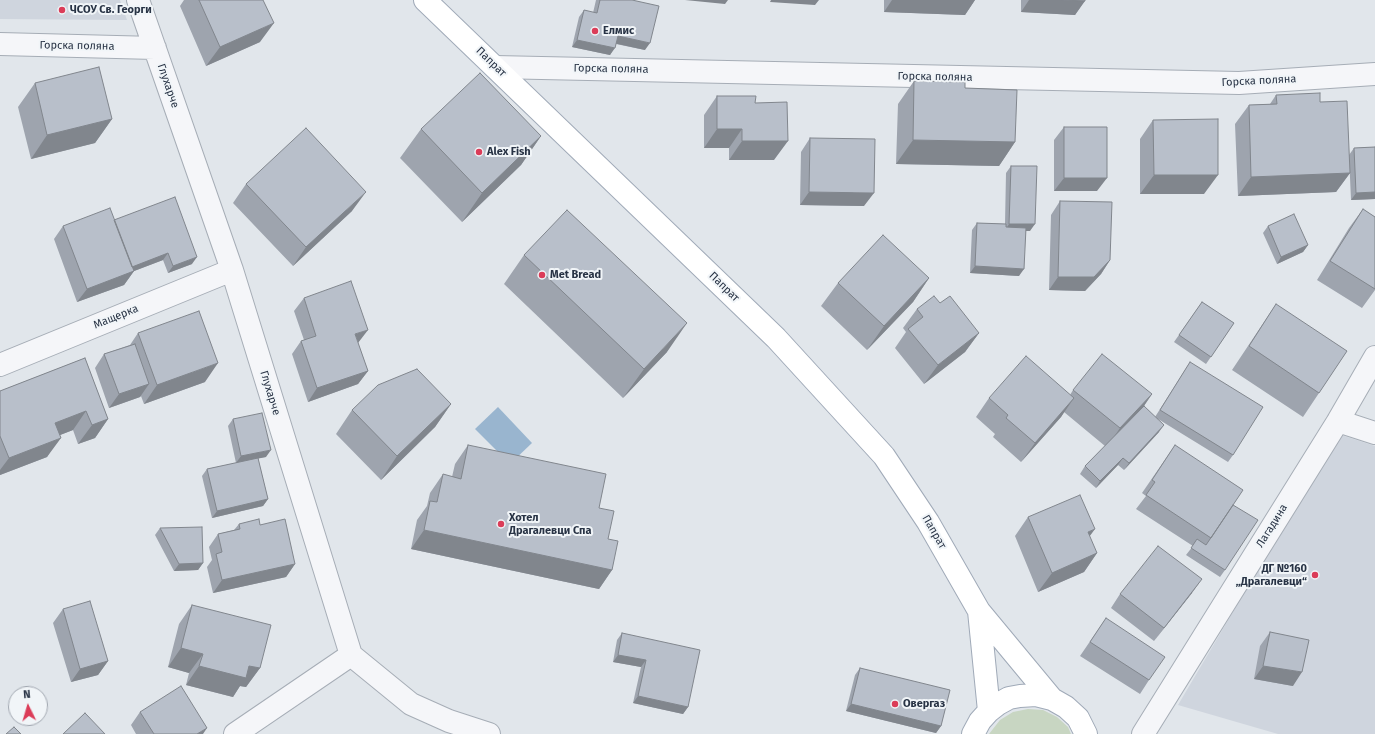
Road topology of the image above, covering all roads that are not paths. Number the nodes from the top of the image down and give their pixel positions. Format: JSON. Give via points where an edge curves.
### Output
{"nodes":[{"id":1,"x":138,"y":0,"type":"edge"},
{"id":2,"x":425,"y":0,"type":"edge"},
{"id":3,"x":0,"y":44,"type":"edge"},
{"id":4,"x":155,"y":48,"type":"junction"},
{"id":5,"x":495,"y":66,"type":"junction"},
{"id":6,"x":1375,"y":74,"type":"edge"},
{"id":7,"x":232,"y":270,"type":"junction"},
{"id":8,"x":1375,"y":357,"type":"edge"},
{"id":9,"x":0,"y":365,"type":"edge"},
{"id":10,"x":1338,"y":421,"type":"junction"},
{"id":11,"x":1375,"y":434,"type":"edge"},
{"id":12,"x":979,"y":611,"type":"junction"},
{"id":13,"x":351,"y":655,"type":"junction"},
{"id":14,"x":1052,"y":699,"type":"junction"},
{"id":15,"x":989,"y":711,"type":"junction"},
{"id":16,"x":445,"y":728,"type":"edge"},
{"id":17,"x":235,"y":734,"type":"edge"},
{"id":18,"x":489,"y":734,"type":"edge"},
{"id":19,"x":973,"y":734,"type":"edge"},
{"id":20,"x":1086,"y":734,"type":"edge"},
{"id":21,"x":1143,"y":734,"type":"edge"}],
"edges":[{"from":1,"to":4,"type":"street","name":"Глухарче"},
{"from":2,"to":5,"type":"main road","name":"Папрат"},
{"from":3,"to":4,"type":"street","name":"Горска поляна"},
{"from":4,"to":7,"type":"street","name":"Глухарче"},
{"from":5,"to":6,"type":"street","name":"Горска поляна","via":[[1239,83]]},
{"from":5,"to":12,"type":"main road","name":"Папрат","via":[[776,338],[884,456],[928,522]]},
{"from":7,"to":9,"type":"street","name":"Мащерка"},
{"from":7,"to":13,"type":"street","name":"Глухарче"},
{"from":8,"to":10,"type":"street","name":"Лагадина"},
{"from":10,"to":11,"type":"street"},
{"from":10,"to":21,"type":"street","name":"Лагадина"},
{"from":12,"to":14,"type":"main road","name":"Папрат"},
{"from":12,"to":15,"type":"main road","name":"Папрат"},
{"from":13,"to":16,"type":"street"},
{"from":13,"to":17,"type":"street"},
{"from":14,"to":15,"type":"main road","via":[[1036,695],[1009,698]]},
{"from":14,"to":20,"type":"main road","via":[[1078,718]]},
{"from":15,"to":19,"type":"main road"},
{"from":16,"to":18,"type":"street"}]}
